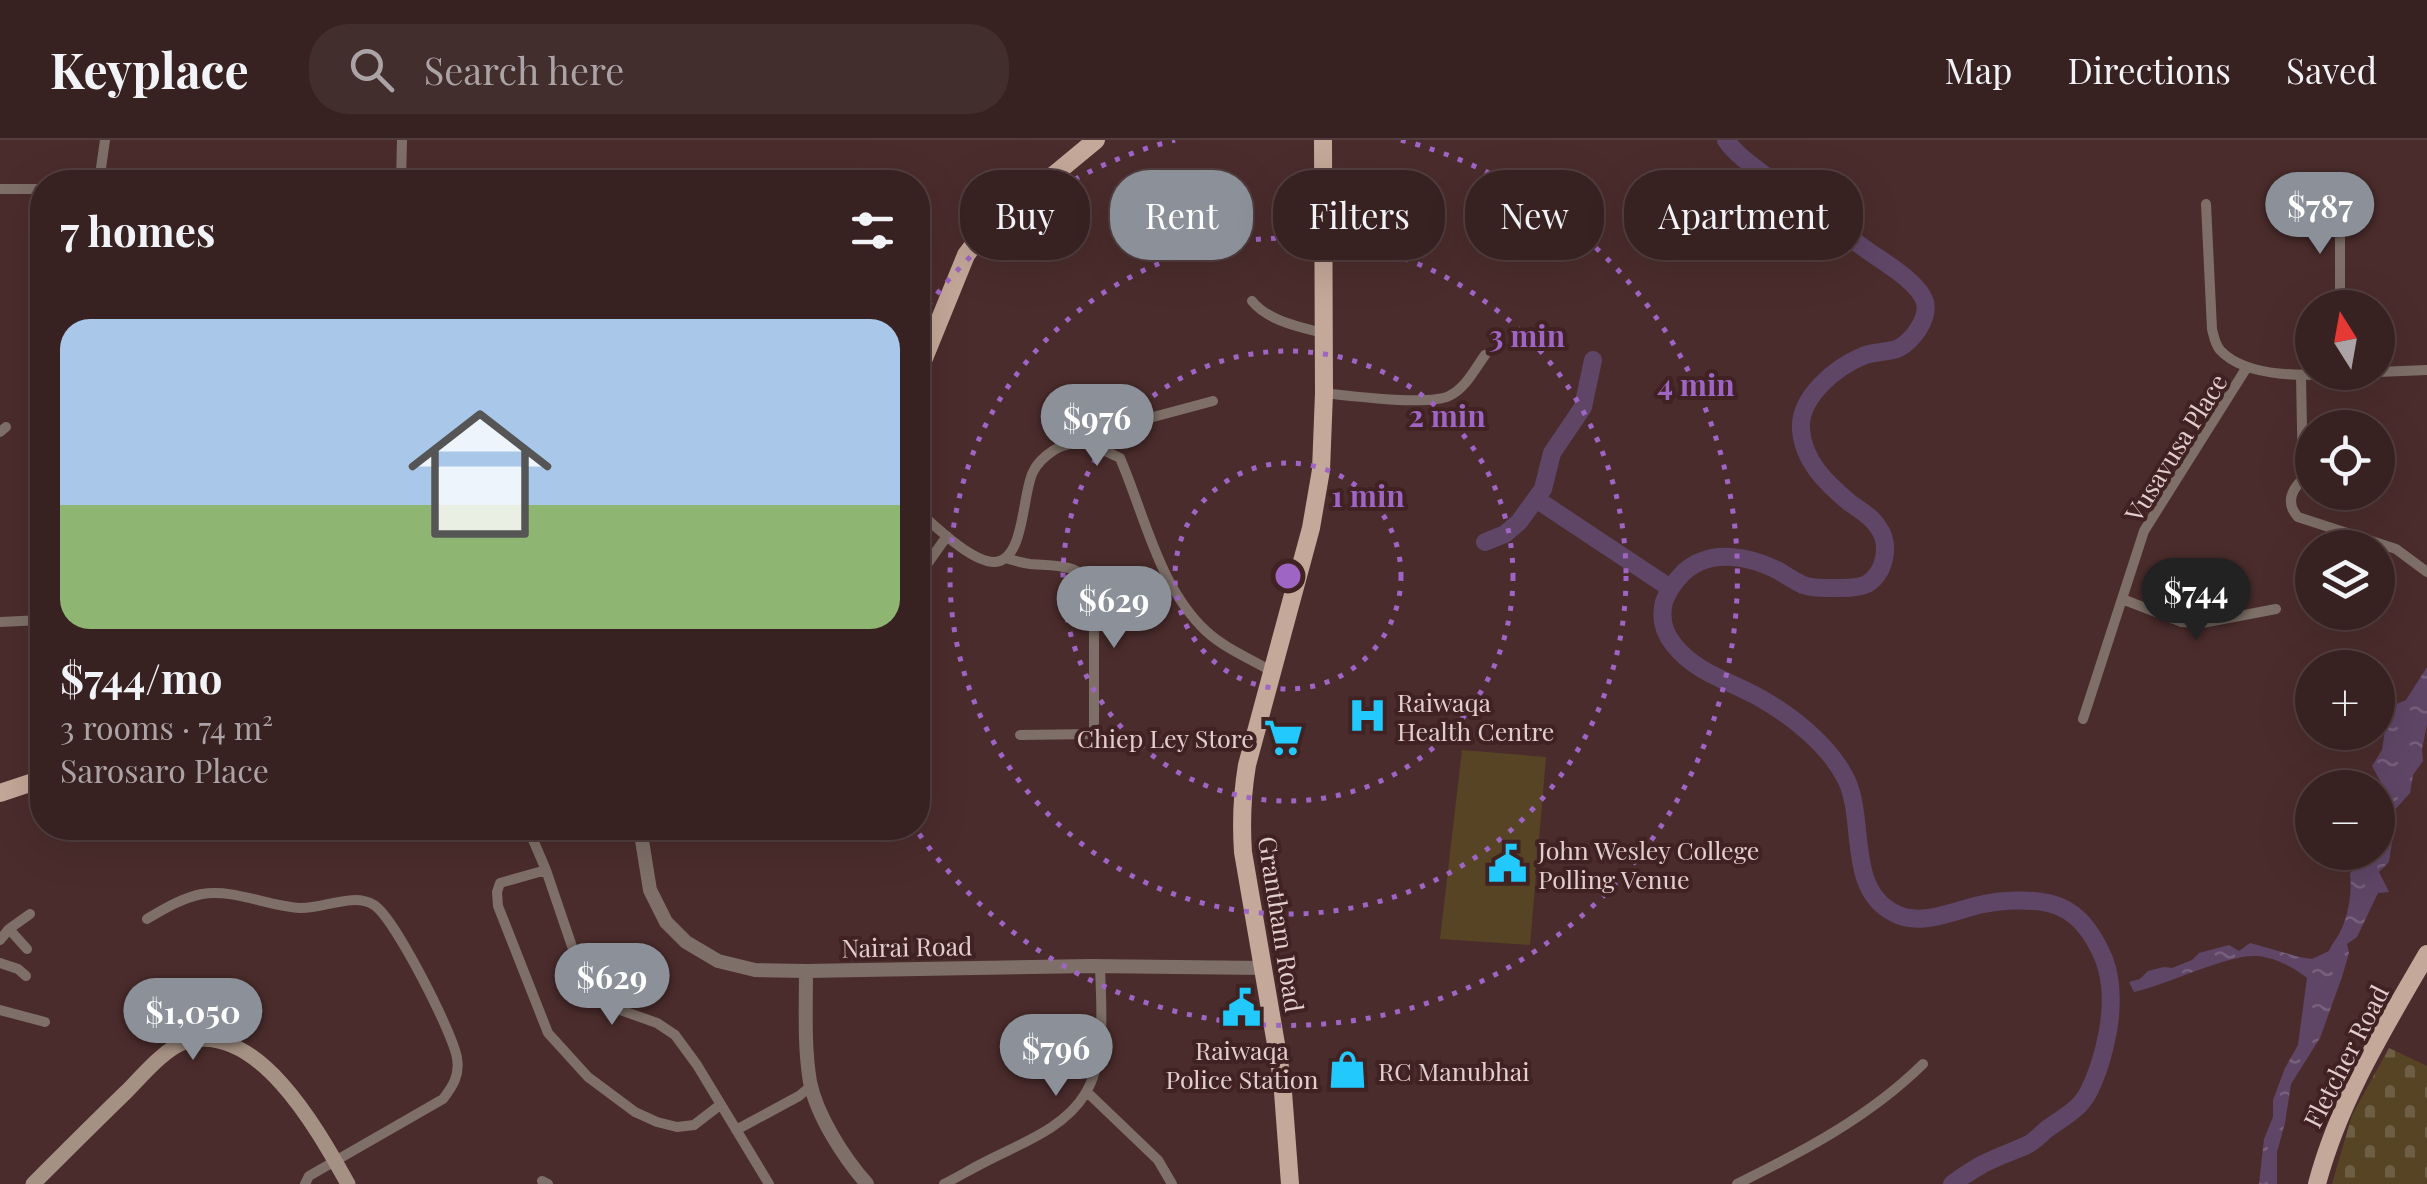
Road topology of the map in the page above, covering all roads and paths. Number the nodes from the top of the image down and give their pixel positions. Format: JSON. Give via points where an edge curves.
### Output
{"nodes":[{"id":1,"x":105,"y":140,"type":"edge"},
{"id":2,"x":402,"y":140,"type":"edge"},
{"id":3,"x":1096,"y":140,"type":"edge"},
{"id":4,"x":1323,"y":140,"type":"edge"},
{"id":5,"x":101,"y":170,"type":"edge"},
{"id":6,"x":401,"y":170,"type":"edge"},
{"id":7,"x":0,"y":189,"type":"edge"},
{"id":8,"x":30,"y":189,"type":"edge"},
{"id":9,"x":2206,"y":204,"type":"dead end"},
{"id":10,"x":2340,"y":206,"type":"dead end"},
{"id":11,"x":2340,"y":290,"type":"edge"},
{"id":12,"x":1252,"y":301,"type":"dead end"},
{"id":13,"x":1323,"y":333,"type":"junction"},
{"id":14,"x":930,"y":344,"type":"edge"},
{"id":15,"x":1485,"y":356,"type":"dead end"},
{"id":16,"x":2247,"y":368,"type":"junction"},
{"id":17,"x":2427,"y":370,"type":"edge"},
{"id":18,"x":2395,"y":371,"type":"edge"},
{"id":19,"x":2295,"y":375,"type":"edge"},
{"id":20,"x":2301,"y":390,"type":"edge"},
{"id":21,"x":1324,"y":393,"type":"junction"},
{"id":22,"x":1213,"y":401,"type":"dead end"},
{"id":23,"x":1102,"y":431,"type":"dead end"},
{"id":24,"x":930,"y":521,"type":"edge"},
{"id":25,"x":947,"y":536,"type":"junction"},
{"id":26,"x":1005,"y":558,"type":"junction"},
{"id":27,"x":930,"y":560,"type":"edge"},
{"id":28,"x":2427,"y":572,"type":"edge"},
{"id":29,"x":2122,"y":599,"type":"junction"},
{"id":30,"x":2276,"y":609,"type":"dead end"},
{"id":31,"x":30,"y":621,"type":"edge"},
{"id":32,"x":0,"y":622,"type":"edge"},
{"id":33,"x":1272,"y":672,"type":"junction"},
{"id":34,"x":2083,"y":719,"type":"dead end"},
{"id":35,"x":1020,"y":734,"type":"dead end"},
{"id":36,"x":30,"y":783,"type":"edge"},
{"id":37,"x":0,"y":793,"type":"edge"},
{"id":38,"x":533,"y":840,"type":"edge"},
{"id":39,"x":642,"y":840,"type":"edge"},
{"id":40,"x":546,"y":870,"type":"junction"},
{"id":41,"x":30,"y":914,"type":"dead end"},
{"id":42,"x":146,"y":919,"type":"dead end"},
{"id":43,"x":8,"y":928,"type":"junction"},
{"id":44,"x":0,"y":940,"type":"edge"},
{"id":45,"x":27,"y":949,"type":"dead end"},
{"id":46,"x":2427,"y":954,"type":"edge"},
{"id":47,"x":0,"y":963,"type":"edge"},
{"id":48,"x":1100,"y":966,"type":"junction"},
{"id":49,"x":1264,"y":968,"type":"junction"},
{"id":50,"x":806,"y":972,"type":"junction"},
{"id":51,"x":26,"y":976,"type":"dead end"},
{"id":52,"x":0,"y":1010,"type":"edge"},
{"id":53,"x":45,"y":1022,"type":"dead end"},
{"id":54,"x":1923,"y":1064,"type":"dead end"},
{"id":55,"x":811,"y":1086,"type":"junction"},
{"id":56,"x":1087,"y":1092,"type":"junction"},
{"id":57,"x":720,"y":1106,"type":"junction"},
{"id":58,"x":736,"y":1130,"type":"junction"},
{"id":59,"x":336,"y":1162,"type":"junction"},
{"id":60,"x":32,"y":1184,"type":"edge"},
{"id":61,"x":306,"y":1184,"type":"edge"},
{"id":62,"x":348,"y":1184,"type":"edge"},
{"id":63,"x":769,"y":1184,"type":"edge"},
{"id":64,"x":867,"y":1184,"type":"edge"},
{"id":65,"x":944,"y":1184,"type":"edge"},
{"id":66,"x":1172,"y":1184,"type":"edge"},
{"id":67,"x":1290,"y":1184,"type":"edge"},
{"id":68,"x":1736,"y":1184,"type":"edge"},
{"id":69,"x":2318,"y":1184,"type":"edge"}],
"edges":[{"from":1,"to":5,"type":"street"},
{"from":2,"to":6,"type":"street"},
{"from":3,"to":14,"type":"main road","via":[[973,245]]},
{"from":4,"to":13,"type":"main road","name":"Grantham Road"},
{"from":7,"to":8,"type":"street"},
{"from":9,"to":16,"type":"street","via":[[2215,340],[2222,353]]},
{"from":10,"to":11,"type":"street"},
{"from":12,"to":13,"type":"street","via":[[1272,316]]},
{"from":13,"to":21,"type":"main road","name":"Grantham Road"},
{"from":15,"to":21,"type":"street","via":[[1444,398]]},
{"from":16,"to":19,"type":"street"},
{"from":16,"to":29,"type":"street","name":"Vusavusa Place","via":[[2144,531]]},
{"from":17,"to":18,"type":"street"},
{"from":20,"to":28,"type":"street","via":[[2303,479],[2292,492],[2292,510],[2396,549]]},
{"from":21,"to":33,"type":"main road","name":"Grantham Road","via":[[1311,528]]},
{"from":22,"to":23,"type":"street"},
{"from":24,"to":25,"type":"street"},
{"from":25,"to":26,"type":"street","via":[[982,559]]},
{"from":25,"to":27,"type":"street"},
{"from":26,"to":33,"type":"street","via":[[1016,545],[1038,463],[1071,442],[1104,450],[1120,458],[1190,614],[1210,635]]},
{"from":26,"to":35,"type":"street","via":[[1071,568],[1090,580],[1094,592],[1094,734]]},
{"from":29,"to":30,"type":"street","via":[[2182,622]]},
{"from":29,"to":34,"type":"street","name":"Vusavusa Place"},
{"from":31,"to":32,"type":"street"},
{"from":33,"to":49,"type":"main road","name":"Grantham Road","via":[[1243,787],[1241,827]]},
{"from":36,"to":37,"type":"main road"},
{"from":38,"to":40,"type":"street"},
{"from":39,"to":50,"type":"street","name":"Nairai Road","via":[[650,890],[666,922],[686,942],[718,962]]},
{"from":40,"to":57,"type":"street","via":[[591,990],[609,1006],[675,1035]]},
{"from":40,"to":57,"type":"street","via":[[500,883],[497,892],[548,1034],[588,1076],[658,1122],[694,1125]]},
{"from":41,"to":43,"type":"street"},
{"from":42,"to":59,"type":"street","via":[[178,901],[224,892],[302,908],[352,898],[374,904],[395,928],[452,1038],[456,1082],[443,1099]]},
{"from":43,"to":44,"type":"street"},
{"from":43,"to":45,"type":"street"},
{"from":46,"to":69,"type":"main road","name":"Fletcher Road","via":[[2349,1096]]},
{"from":47,"to":51,"type":"street"},
{"from":48,"to":49,"type":"street","name":"Nairai Road"},
{"from":48,"to":50,"type":"street","name":"Nairai Road"},
{"from":48,"to":56,"type":"street","via":[[1101,1033]]},
{"from":49,"to":67,"type":"main road","name":"Grantham Road"},
{"from":50,"to":55,"type":"street"},
{"from":52,"to":53,"type":"street"},
{"from":54,"to":68,"type":"street","via":[[1854,1120]]},
{"from":55,"to":58,"type":"street"},
{"from":55,"to":64,"type":"street","via":[[838,1144]]},
{"from":56,"to":65,"type":"street","via":[[1062,1120]]},
{"from":56,"to":66,"type":"street","via":[[1158,1160]]},
{"from":57,"to":58,"type":"street"},
{"from":58,"to":63,"type":"street"},
{"from":59,"to":60,"type":"main road","via":[[310,1119],[255,1058],[230,1042],[206,1038],[181,1043],[155,1064]]},
{"from":59,"to":61,"type":"street"},
{"from":59,"to":62,"type":"main road"}]}
